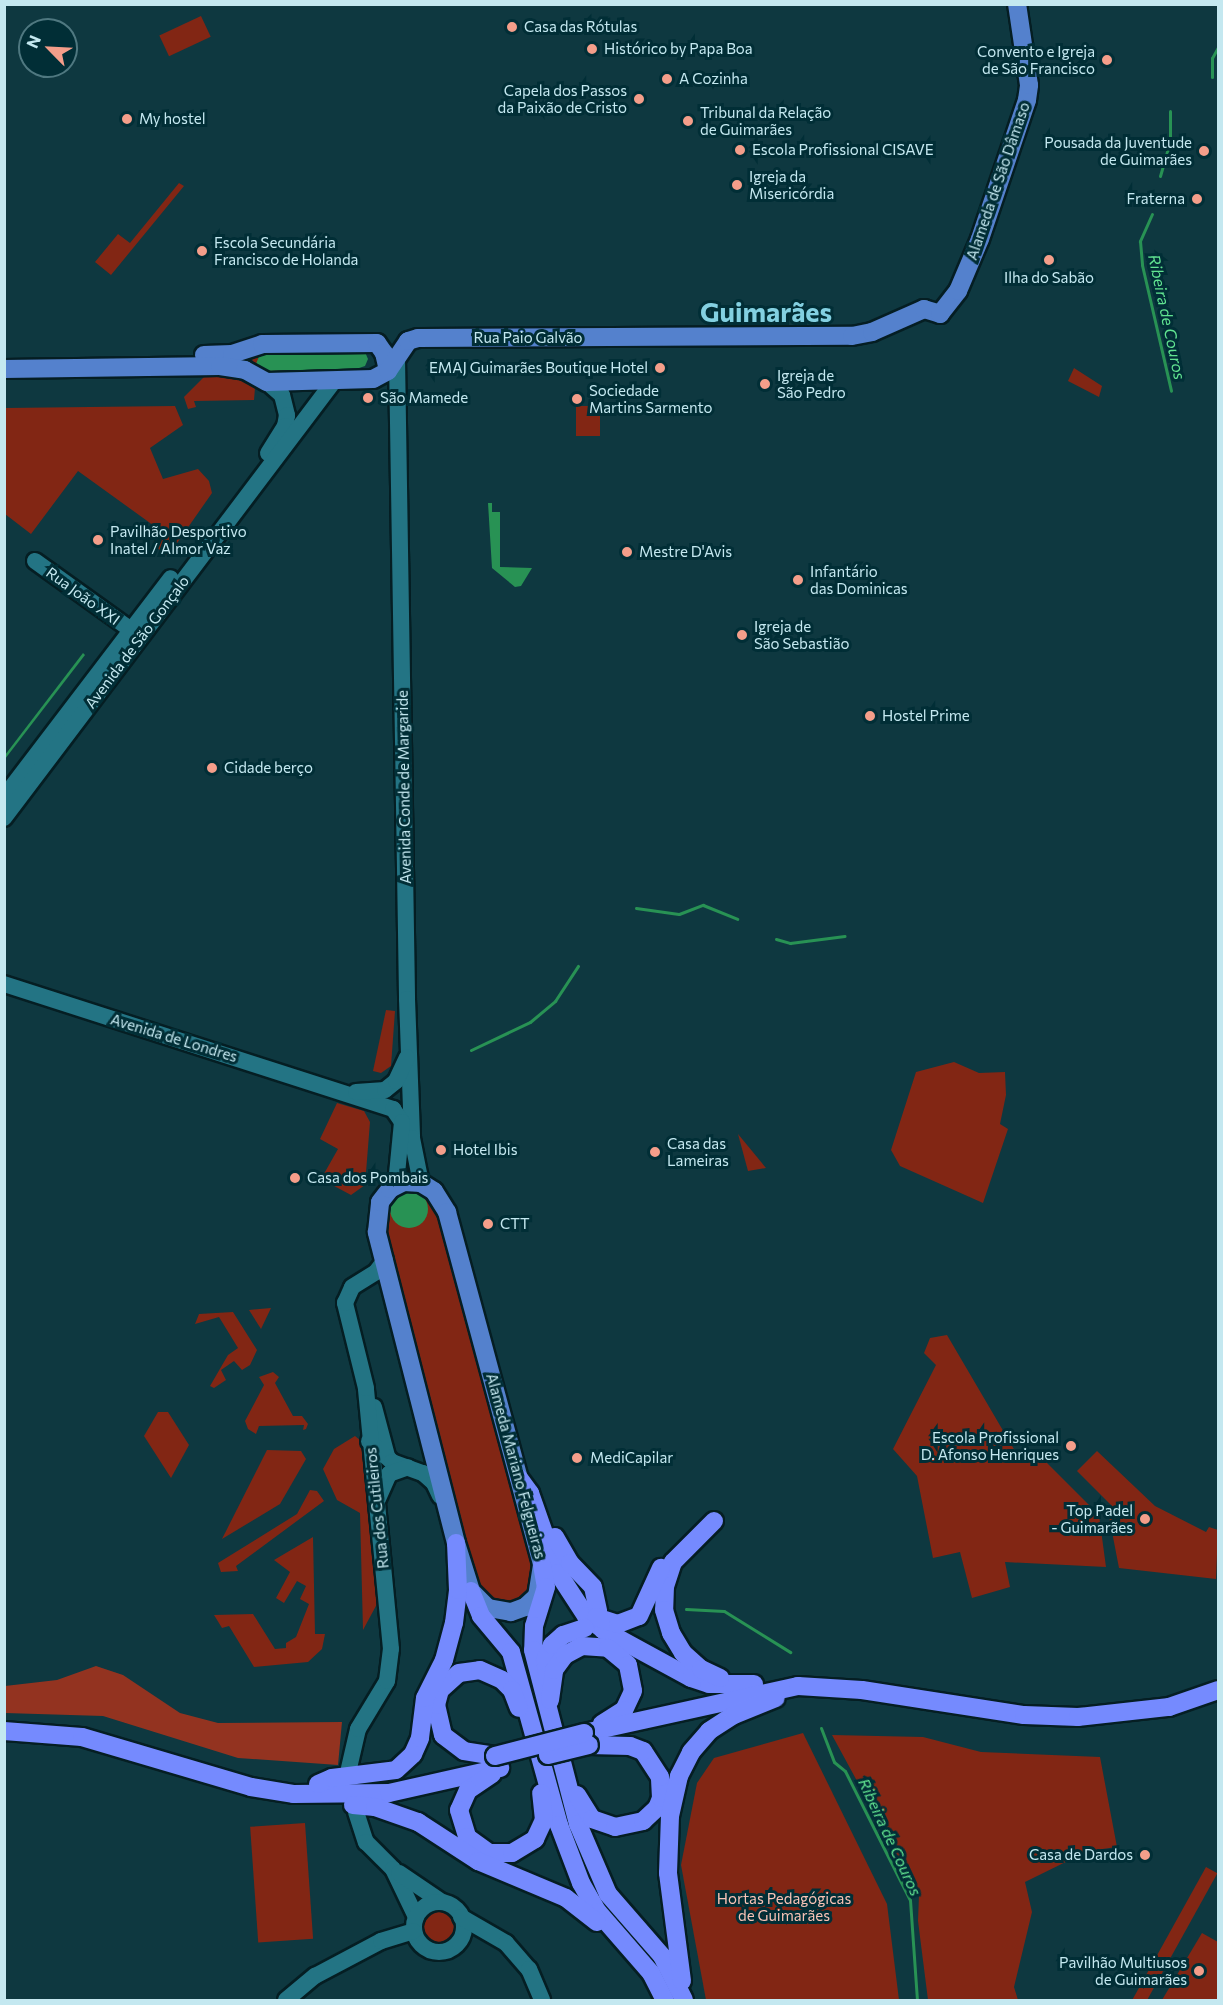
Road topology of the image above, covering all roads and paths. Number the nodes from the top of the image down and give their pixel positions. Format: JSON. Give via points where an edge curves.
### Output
{"nodes":[{"id":1,"x":1017,"y":4,"type":"edge"},
{"id":2,"x":940,"y":314,"type":"joint"},
{"id":3,"x":249,"y":349,"type":"junction"},
{"id":4,"x":4,"y":358,"type":"edge"},
{"id":5,"x":392,"y":365,"type":"junction"},
{"id":6,"x":4,"y":369,"type":"edge"},
{"id":7,"x":245,"y":370,"type":"junction"},
{"id":8,"x":334,"y":381,"type":"junction"},
{"id":9,"x":267,"y":382,"type":"junction"},
{"id":10,"x":35,"y":561,"type":"dead end"},
{"id":11,"x":131,"y":630,"type":"junction"},
{"id":12,"x":4,"y":797,"type":"edge"},
{"id":13,"x":4,"y":818,"type":"edge"},
{"id":14,"x":4,"y":984,"type":"edge"},
{"id":15,"x":409,"y":1054,"type":"junction"},
{"id":16,"x":344,"y":1092,"type":"junction"},
{"id":17,"x":421,"y":1183,"type":"junction"},
{"id":18,"x":396,"y":1184,"type":"junction"},
{"id":19,"x":385,"y":1260,"type":"junction"},
{"id":20,"x":366,"y":1388,"type":"junction"},
{"id":21,"x":369,"y":1441,"type":"junction"},
{"id":22,"x":387,"y":1456,"type":"junction"},
{"id":23,"x":408,"y":1467,"type":"junction"},
{"id":24,"x":519,"y":1478,"type":"junction"},
{"id":25,"x":377,"y":1504,"type":"junction"},
{"id":26,"x":448,"y":1513,"type":"junction"},
{"id":27,"x":714,"y":1521,"type":"dead end"},
{"id":28,"x":685,"y":1536,"type":"dead end"},
{"id":29,"x":555,"y":1537,"type":"dead end"},
{"id":30,"x":456,"y":1543,"type":"junction"},
{"id":31,"x":542,"y":1566,"type":"junction"},
{"id":32,"x":564,"y":1585,"type":"junction"},
{"id":33,"x":471,"y":1591,"type":"junction"},
{"id":34,"x":598,"y":1611,"type":"dead end"},
{"id":35,"x":585,"y":1628,"type":"dead end"},
{"id":36,"x":550,"y":1683,"type":"junction"},
{"id":37,"x":757,"y":1684,"type":"junction"},
{"id":38,"x":1218,"y":1690,"type":"edge"},
{"id":39,"x":776,"y":1694,"type":"junction"},
{"id":40,"x":1218,"y":1700,"type":"edge"},
{"id":41,"x":549,"y":1707,"type":"junction"},
{"id":42,"x":4,"y":1720,"type":"edge"},
{"id":43,"x":530,"y":1723,"type":"junction"},
{"id":44,"x":4,"y":1731,"type":"edge"},
{"id":45,"x":587,"y":1739,"type":"junction"},
{"id":46,"x":498,"y":1762,"type":"junction"},
{"id":47,"x":349,"y":1768,"type":"dead end"},
{"id":48,"x":563,"y":1769,"type":"junction"},
{"id":49,"x":544,"y":1772,"type":"junction"},
{"id":50,"x":318,"y":1790,"type":"junction"},
{"id":51,"x":356,"y":1812,"type":"dead end"},
{"id":52,"x":393,"y":1869,"type":"junction"},
{"id":53,"x":442,"y":1902,"type":"junction"},
{"id":54,"x":462,"y":1917,"type":"junction"},
{"id":55,"x":415,"y":1924,"type":"junction"},
{"id":56,"x":619,"y":1936,"type":"junction"},
{"id":57,"x":495,"y":1938,"type":"junction"},
{"id":58,"x":460,"y":1940,"type":"junction"},
{"id":59,"x":286,"y":2001,"type":"edge"},
{"id":60,"x":542,"y":2001,"type":"edge"},
{"id":61,"x":665,"y":2001,"type":"edge"},
{"id":62,"x":685,"y":2001,"type":"edge"}],
"edges":[{"from":1,"to":2,"type":"main road","name":"Alameda de São Dâmaso","via":[[1029,84],[1027,100],[980,239],[958,291]]},
{"from":2,"to":5,"type":"main road","name":"Rua Paio Galvão","via":[[924,309],[872,332],[826,337],[418,338],[402,346]]},
{"from":3,"to":4,"type":"main road","via":[[221,355]]},
{"from":3,"to":5,"type":"main road","via":[[262,344],[377,343]]},
{"from":3,"to":7,"type":"main road"},
{"from":5,"to":8,"type":"main road","via":[[373,379]]},
{"from":5,"to":15,"type":"main road","name":"Avenida Conde de Margaride","via":[[397,390]]},
{"from":6,"to":7,"type":"main road","via":[[220,366]]},
{"from":7,"to":9,"type":"main road"},
{"from":8,"to":9,"type":"main road"},
{"from":8,"to":13,"type":"main road","name":"Avenida de São Gonçalo"},
{"from":9,"to":11,"type":"main road","name":"Avenida de São Gonçalo","via":[[286,402],[285,426]]},
{"from":10,"to":11,"type":"main road","name":"Rua João XXI"},
{"from":11,"to":12,"type":"main road","name":"Avenida de São Gonçalo"},
{"from":14,"to":16,"type":"main road","name":"Avenida de Londres"},
{"from":15,"to":16,"type":"main road","name":"Avenida de Londres","via":[[396,1081],[385,1090]]},
{"from":15,"to":17,"type":"main road","name":"Avenida Conde de Margaride","via":[[414,1164]]},
{"from":16,"to":18,"type":"main road","name":"Avenida de Londres","via":[[393,1109],[402,1122]]},
{"from":17,"to":18,"type":"main road"},
{"from":17,"to":24,"type":"main road","name":"Alameda Mariano Felgueiras","via":[[439,1196],[447,1212]]},
{"from":18,"to":19,"type":"main road","via":[[384,1195],[376,1215]]},
{"from":19,"to":20,"type":"main road","name":"Rua dos Cutileiros","via":[[376,1272],[352,1287],[345,1303]]},
{"from":19,"to":26,"type":"main road"},
{"from":20,"to":21,"type":"main road","name":"Rua dos Cutileiros"},
{"from":20,"to":22,"type":"main road"},
{"from":21,"to":22,"type":"main road"},
{"from":21,"to":25,"type":"main road","name":"Rua dos Cutileiros"},
{"from":22,"to":23,"type":"main road"},
{"from":23,"to":25,"type":"main road","via":[[389,1474]]},
{"from":23,"to":26,"type":"main road","via":[[434,1483]]},
{"from":24,"to":31,"type":"main road","name":"Alameda Mariano Felgueiras"},
{"from":24,"to":32,"type":"highway","via":[[530,1492]]},
{"from":25,"to":47,"type":"main road","name":"Rua dos Cutileiros","via":[[391,1659],[380,1697],[352,1742]]},
{"from":26,"to":30,"type":"main road"},
{"from":27,"to":37,"type":"highway","via":[[673,1562],[665,1586],[666,1624],[676,1644],[701,1669],[726,1680]]},
{"from":28,"to":32,"type":"highway","via":[[665,1560],[644,1608],[632,1620],[605,1622]]},
{"from":29,"to":34,"type":"highway","via":[[570,1563],[593,1587]]},
{"from":30,"to":33,"type":"main road"},
{"from":30,"to":50,"type":"highway","via":[[458,1590],[454,1623],[444,1660],[425,1698],[420,1738],[413,1754],[396,1770],[332,1778]]},
{"from":31,"to":33,"type":"main road","name":"Alameda Mariano Felgueiras","via":[[540,1591],[518,1610],[502,1612],[488,1608]]},
{"from":31,"to":41,"type":"highway","via":[[546,1587],[533,1643]]},
{"from":32,"to":37,"type":"highway","via":[[578,1608],[603,1630],[675,1670],[709,1684]]},
{"from":33,"to":43,"type":"highway","via":[[481,1616],[511,1652]]},
{"from":35,"to":36,"type":"highway","via":[[563,1635],[552,1645],[545,1660]]},
{"from":36,"to":41,"type":"highway"},
{"from":36,"to":45,"type":"highway","via":[[558,1661],[582,1646],[608,1648],[628,1665],[634,1685],[629,1705]]},
{"from":37,"to":39,"type":"highway"},
{"from":38,"to":39,"type":"highway","via":[[1169,1707],[1078,1717],[1024,1715],[837,1687]]},
{"from":39,"to":40,"type":"highway","via":[[837,1698],[1023,1726],[1078,1728],[1172,1717]]},
{"from":39,"to":45,"type":"highway"},
{"from":39,"to":62,"type":"highway","via":[[710,1731],[691,1752],[678,1776],[670,1816],[668,1873]]},
{"from":41,"to":48,"type":"highway"},
{"from":42,"to":50,"type":"highway","via":[[83,1726]]},
{"from":43,"to":46,"type":"highway","via":[[521,1715],[512,1690],[492,1674],[470,1670],[449,1679],[440,1690],[436,1705],[443,1735],[464,1751]]},
{"from":43,"to":49,"type":"highway"},
{"from":44,"to":50,"type":"highway","via":[[82,1737],[251,1787]]},
{"from":45,"to":46,"type":"highway","bridge":true},
{"from":45,"to":48,"type":"highway","via":[[638,1748],[651,1758],[662,1788],[657,1808],[626,1827],[598,1823],[586,1813],[572,1778]]},
{"from":46,"to":49,"type":"highway","via":[[468,1790],[459,1810],[462,1828],[473,1844],[498,1854],[520,1851],[540,1833],[544,1811],[538,1782]]},
{"from":46,"to":50,"type":"highway"},
{"from":48,"to":62,"type":"highway","via":[[599,1878],[617,1907],[662,1956]]},
{"from":49,"to":56,"type":"highway","via":[[574,1869],[598,1912]]},
{"from":50,"to":56,"type":"highway","via":[[330,1803],[375,1807],[418,1822],[446,1836],[478,1861],[566,1898]]},
{"from":51,"to":52,"type":"main road","via":[[366,1842]]},
{"from":52,"to":53,"type":"main road"},
{"from":52,"to":55,"type":"main road"},
{"from":53,"to":54,"type":"main road"},
{"from":53,"to":55,"type":"main road","via":[[425,1906]]},
{"from":54,"to":57,"type":"main road"},
{"from":54,"to":58,"type":"main road"},
{"from":55,"to":58,"type":"main road","via":[[424,1948],[439,1953]]},
{"from":55,"to":59,"type":"main road","via":[[315,1976]]},
{"from":56,"to":61,"type":"highway","via":[[651,1973]]},
{"from":57,"to":58,"type":"main road"},
{"from":57,"to":60,"type":"main road","via":[[506,1942],[529,1969]]}]}
